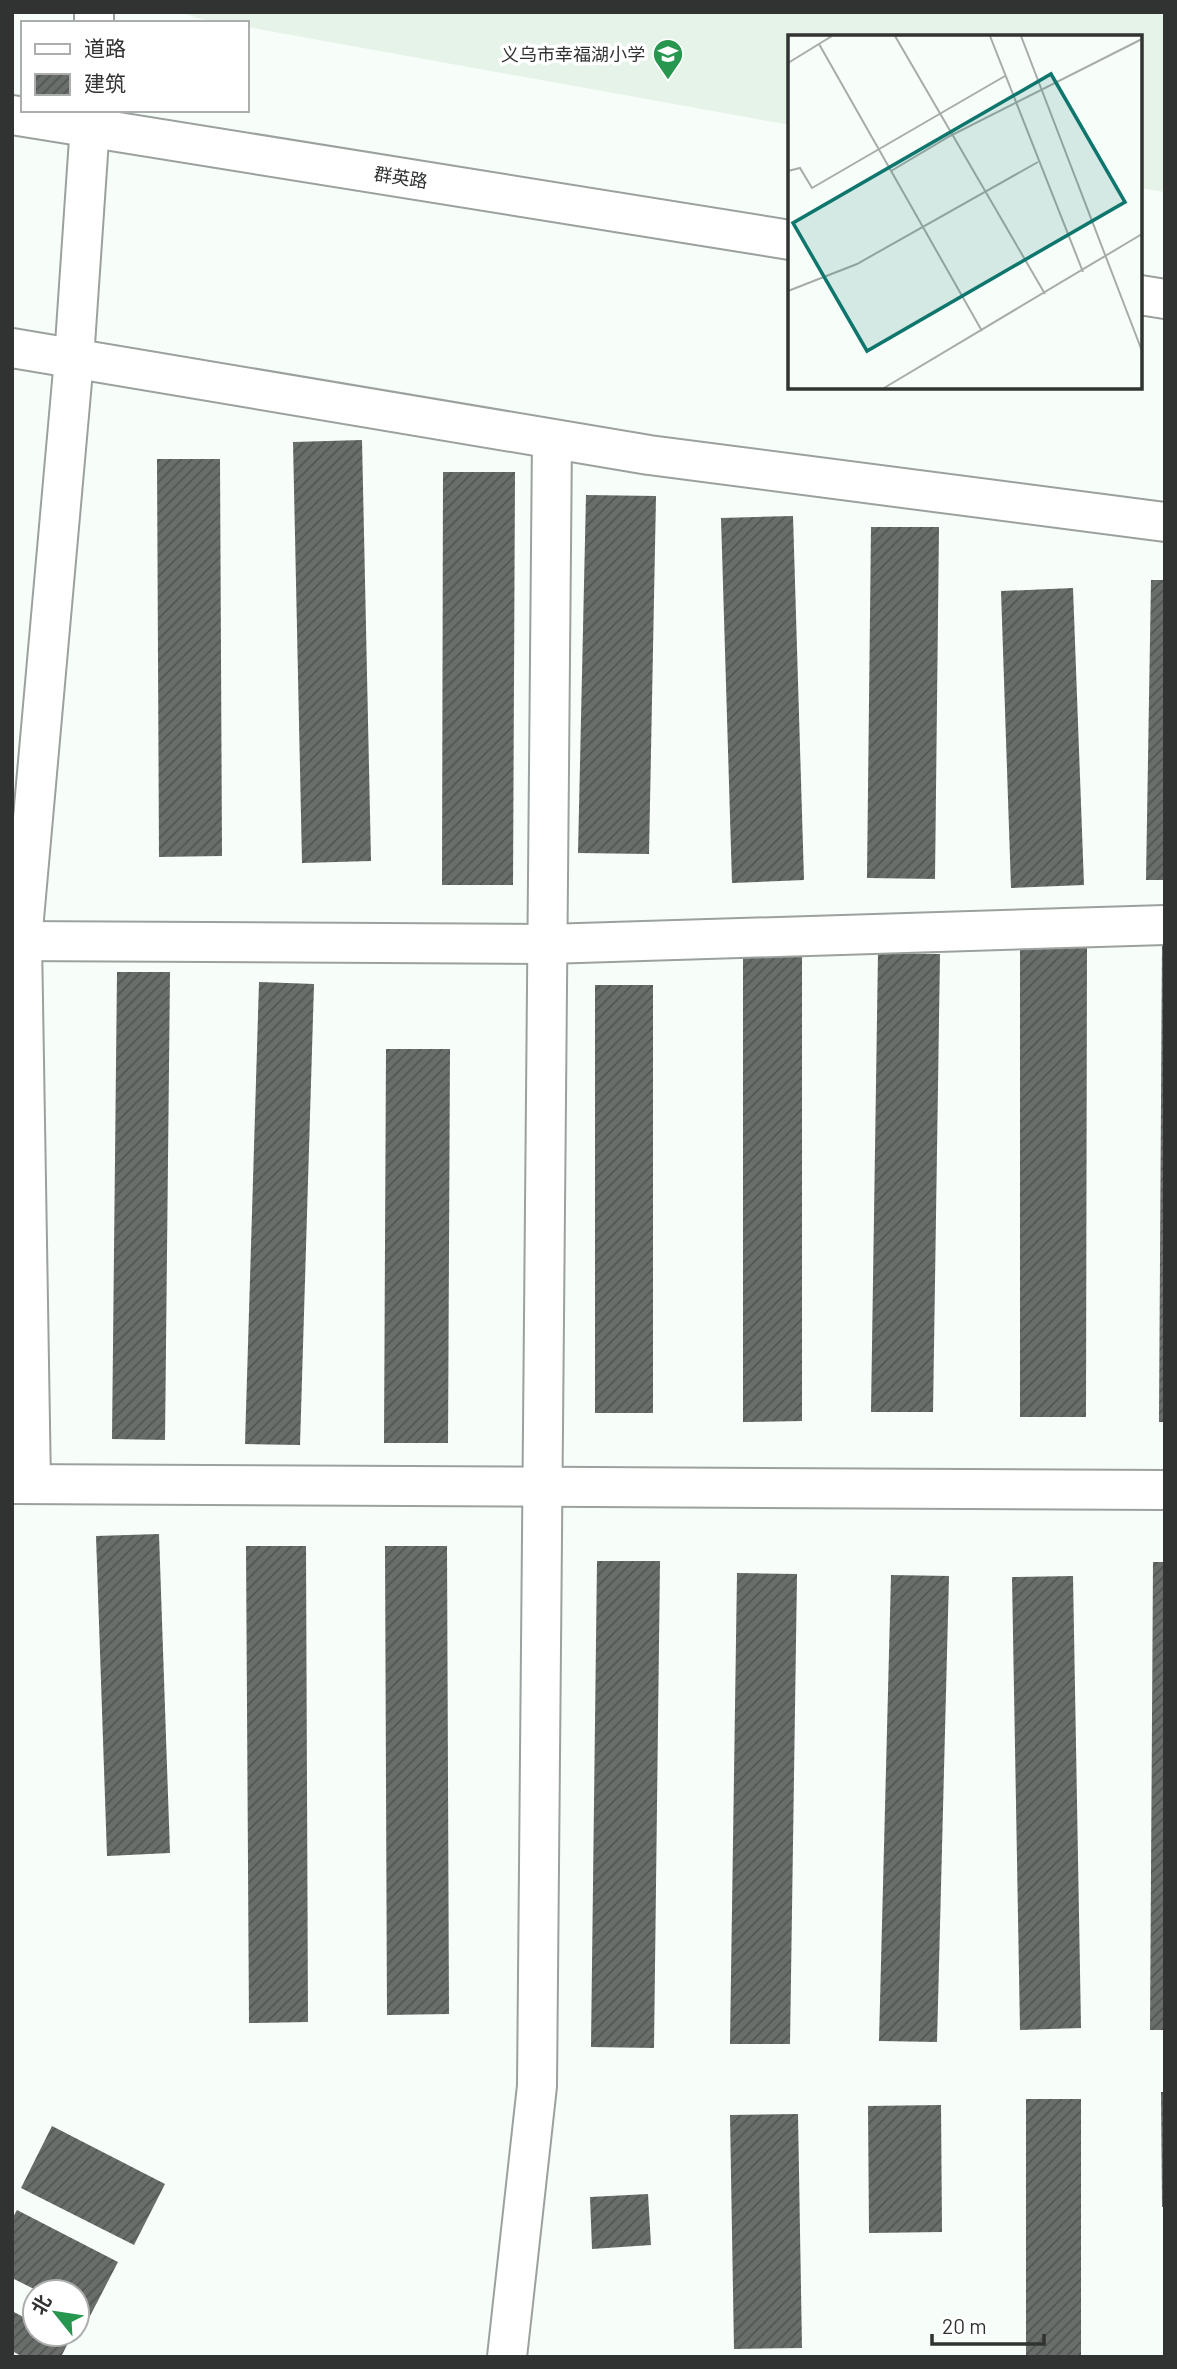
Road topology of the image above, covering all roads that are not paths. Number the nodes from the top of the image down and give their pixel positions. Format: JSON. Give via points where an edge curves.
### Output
{"nodes":[{"id":1,"x":12,"y":114,"type":"edge"},
{"id":2,"x":91,"y":119,"type":"edge"},
{"id":3,"x":788,"y":240,"type":"edge"},
{"id":4,"x":1142,"y":295,"type":"edge"},
{"id":5,"x":1165,"y":299,"type":"edge"},
{"id":6,"x":12,"y":348,"type":"edge"},
{"id":7,"x":74,"y":359,"type":"junction"},
{"id":8,"x":552,"y":439,"type":"junction"},
{"id":9,"x":1165,"y":522,"type":"edge"},
{"id":10,"x":1165,"y":925,"type":"edge"},
{"id":11,"x":17,"y":941,"type":"edge"},
{"id":12,"x":547,"y":944,"type":"junction"},
{"id":13,"x":22,"y":1484,"type":"edge"},
{"id":14,"x":542,"y":1487,"type":"junction"},
{"id":15,"x":1165,"y":1490,"type":"edge"},
{"id":16,"x":507,"y":2357,"type":"edge"}],
"edges":[{"from":1,"to":2,"type":"street","name":"群英路"},
{"from":2,"to":3,"type":"street","name":"群英路"},
{"from":2,"to":7,"type":"street"},
{"from":4,"to":5,"type":"street"},
{"from":6,"to":7,"type":"street"},
{"from":7,"to":8,"type":"street"},
{"from":7,"to":11,"type":"street"},
{"from":8,"to":9,"type":"street","via":[[649,456]]},
{"from":8,"to":12,"type":"street"},
{"from":10,"to":12,"type":"street"},
{"from":11,"to":12,"type":"street"},
{"from":11,"to":13,"type":"street"},
{"from":12,"to":14,"type":"street"},
{"from":13,"to":14,"type":"street"},
{"from":14,"to":15,"type":"street"},
{"from":14,"to":16,"type":"street","via":[[537,2086]]}]}
